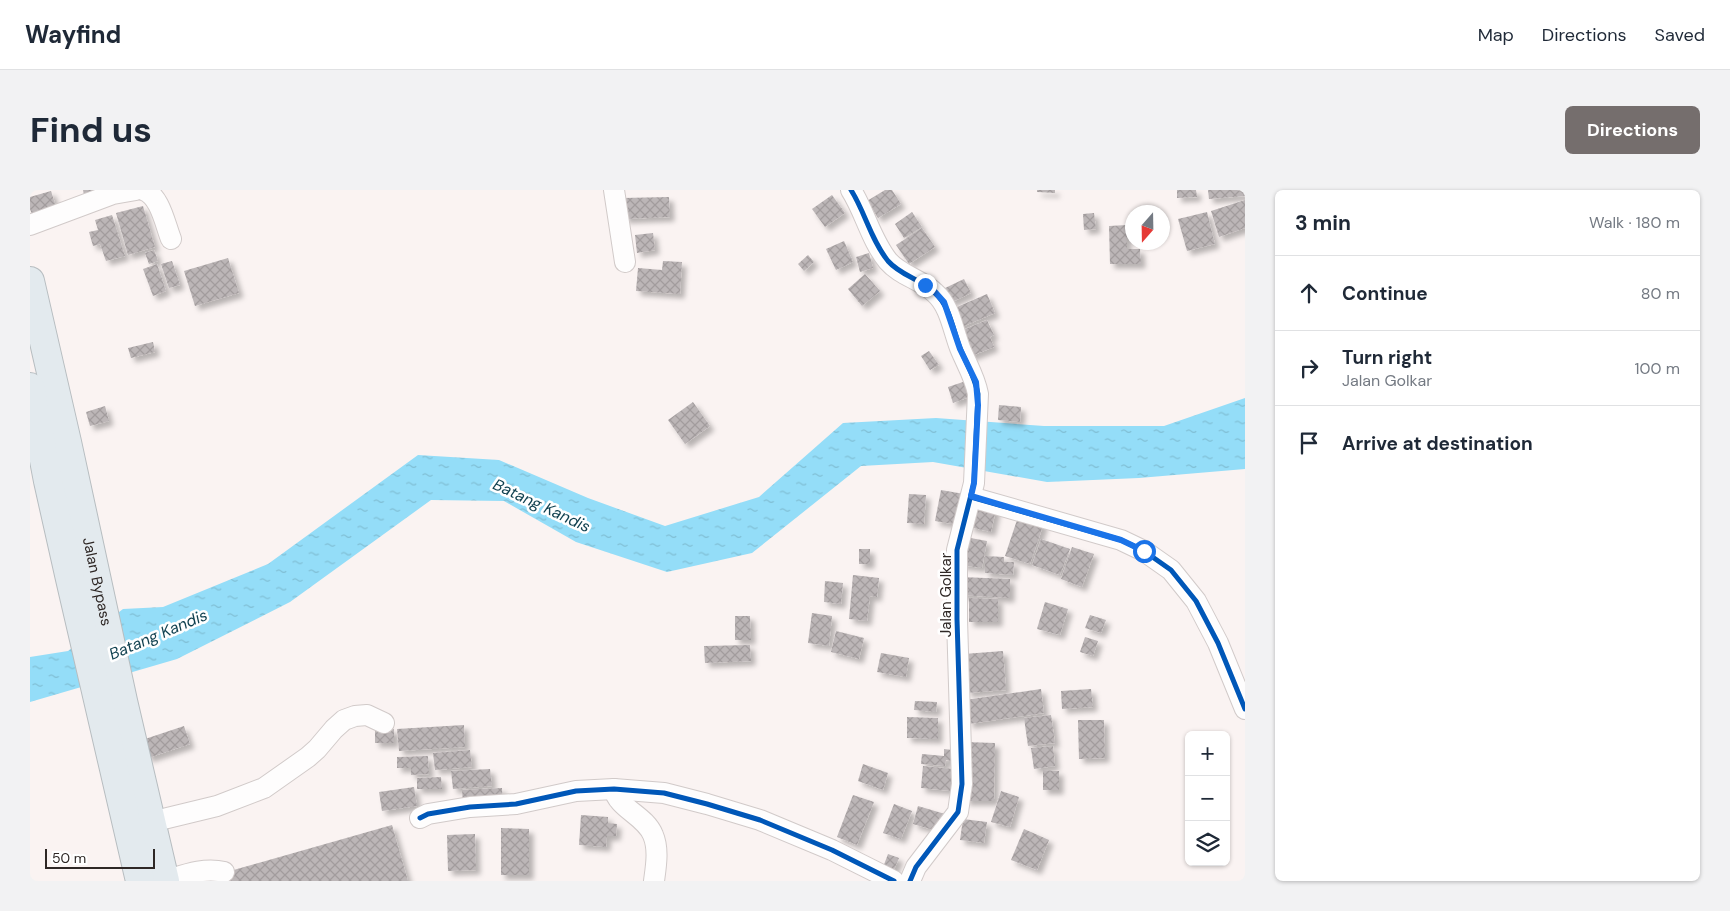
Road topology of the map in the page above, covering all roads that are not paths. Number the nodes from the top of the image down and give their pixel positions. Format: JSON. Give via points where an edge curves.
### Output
{"nodes":[{"id":1,"x":136,"y":190,"type":"edge"},
{"id":2,"x":143,"y":190,"type":"edge"},
{"id":3,"x":614,"y":190,"type":"edge"},
{"id":4,"x":851,"y":190,"type":"edge"},
{"id":5,"x":30,"y":225,"type":"edge"},
{"id":6,"x":171,"y":239,"type":"dead end"},
{"id":7,"x":625,"y":262,"type":"dead end"},
{"id":8,"x":31,"y":287,"type":"edge"},
{"id":9,"x":30,"y":387,"type":"edge"},
{"id":10,"x":972,"y":490,"type":"junction"},
{"id":11,"x":110,"y":702,"type":"junction"},
{"id":12,"x":1245,"y":710,"type":"edge"},
{"id":13,"x":384,"y":723,"type":"dead end"},
{"id":14,"x":614,"y":789,"type":"junction"},
{"id":15,"x":420,"y":818,"type":"dead end"},
{"id":16,"x":152,"y":822,"type":"junction"},
{"id":17,"x":224,"y":872,"type":"dead end"},
{"id":18,"x":140,"y":881,"type":"edge"},
{"id":19,"x":164,"y":881,"type":"edge"},
{"id":20,"x":654,"y":881,"type":"edge"},
{"id":21,"x":894,"y":881,"type":"edge"},
{"id":22,"x":910,"y":881,"type":"edge"}],
"edges":[{"from":1,"to":5,"type":"street","via":[[113,194]]},
{"from":2,"to":6,"type":"street","via":[[156,198]]},
{"from":3,"to":7,"type":"street"},
{"from":4,"to":10,"type":"street","name":"Jalan Golkar","via":[[888,261],[935,292],[944,302],[960,349],[976,382],[978,405]]},
{"from":8,"to":11,"type":"highway","name":"Jalan Bypass","via":[[96,582]]},
{"from":9,"to":11,"type":"highway","name":"Jalan Bypass","via":[[70,579]]},
{"from":10,"to":12,"type":"street","via":[[1121,540],[1171,570],[1196,601]]},
{"from":10,"to":22,"type":"street","name":"Jalan Golkar","via":[[957,550],[960,800],[958,812],[916,867]]},
{"from":11,"to":16,"type":"highway","name":"Jalan Bypass"},
{"from":11,"to":18,"type":"highway","name":"Jalan Bypass"},
{"from":13,"to":16,"type":"street","via":[[367,715],[344,720],[317,749],[264,788],[217,806]]},
{"from":14,"to":15,"type":"street","via":[[576,791],[516,804],[470,807]]},
{"from":14,"to":20,"type":"street","via":[[616,797],[640,817],[653,834],[657,858]]},
{"from":14,"to":21,"type":"street","via":[[664,793],[760,820],[832,850]]},
{"from":16,"to":19,"type":"highway","name":"Jalan Bypass"},
{"from":17,"to":19,"type":"street","via":[[204,870]]}]}
